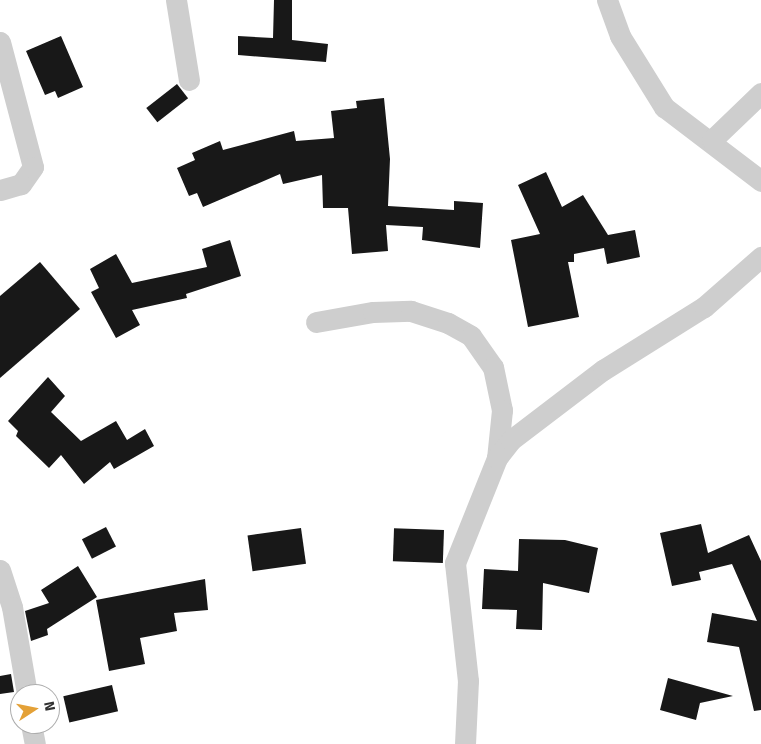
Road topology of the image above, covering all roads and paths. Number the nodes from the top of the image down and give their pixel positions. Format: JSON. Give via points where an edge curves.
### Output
{"nodes":[{"id":1,"x":176,"y":0,"type":"edge"},
{"id":2,"x":607,"y":0,"type":"edge"},
{"id":3,"x":0,"y":42,"type":"edge"},
{"id":4,"x":189,"y":80,"type":"dead end"},
{"id":5,"x":761,"y":93,"type":"edge"},
{"id":6,"x":712,"y":140,"type":"junction"},
{"id":7,"x":761,"y":181,"type":"edge"},
{"id":8,"x":0,"y":190,"type":"edge"},
{"id":9,"x":761,"y":257,"type":"edge"},
{"id":10,"x":316,"y":322,"type":"dead end"},
{"id":11,"x":497,"y":458,"type":"junction"},
{"id":12,"x":0,"y":570,"type":"edge"},
{"id":13,"x":25,"y":684,"type":"edge"},
{"id":14,"x":465,"y":744,"type":"edge"}],
"edges":[{"from":1,"to":4,"type":"street"},
{"from":2,"to":6,"type":"street","via":[[620,36],[661,102]]},
{"from":3,"to":8,"type":"street","via":[[33,167],[22,184]]},
{"from":5,"to":6,"type":"street"},
{"from":6,"to":7,"type":"street"},
{"from":9,"to":11,"type":"street","via":[[704,307],[603,370],[511,440]]},
{"from":10,"to":11,"type":"street","via":[[373,312],[411,312],[448,322],[471,336],[493,367],[502,410]]},
{"from":11,"to":14,"type":"street","via":[[455,563],[468,681]]},
{"from":12,"to":13,"type":"street","via":[[12,607]]}]}
